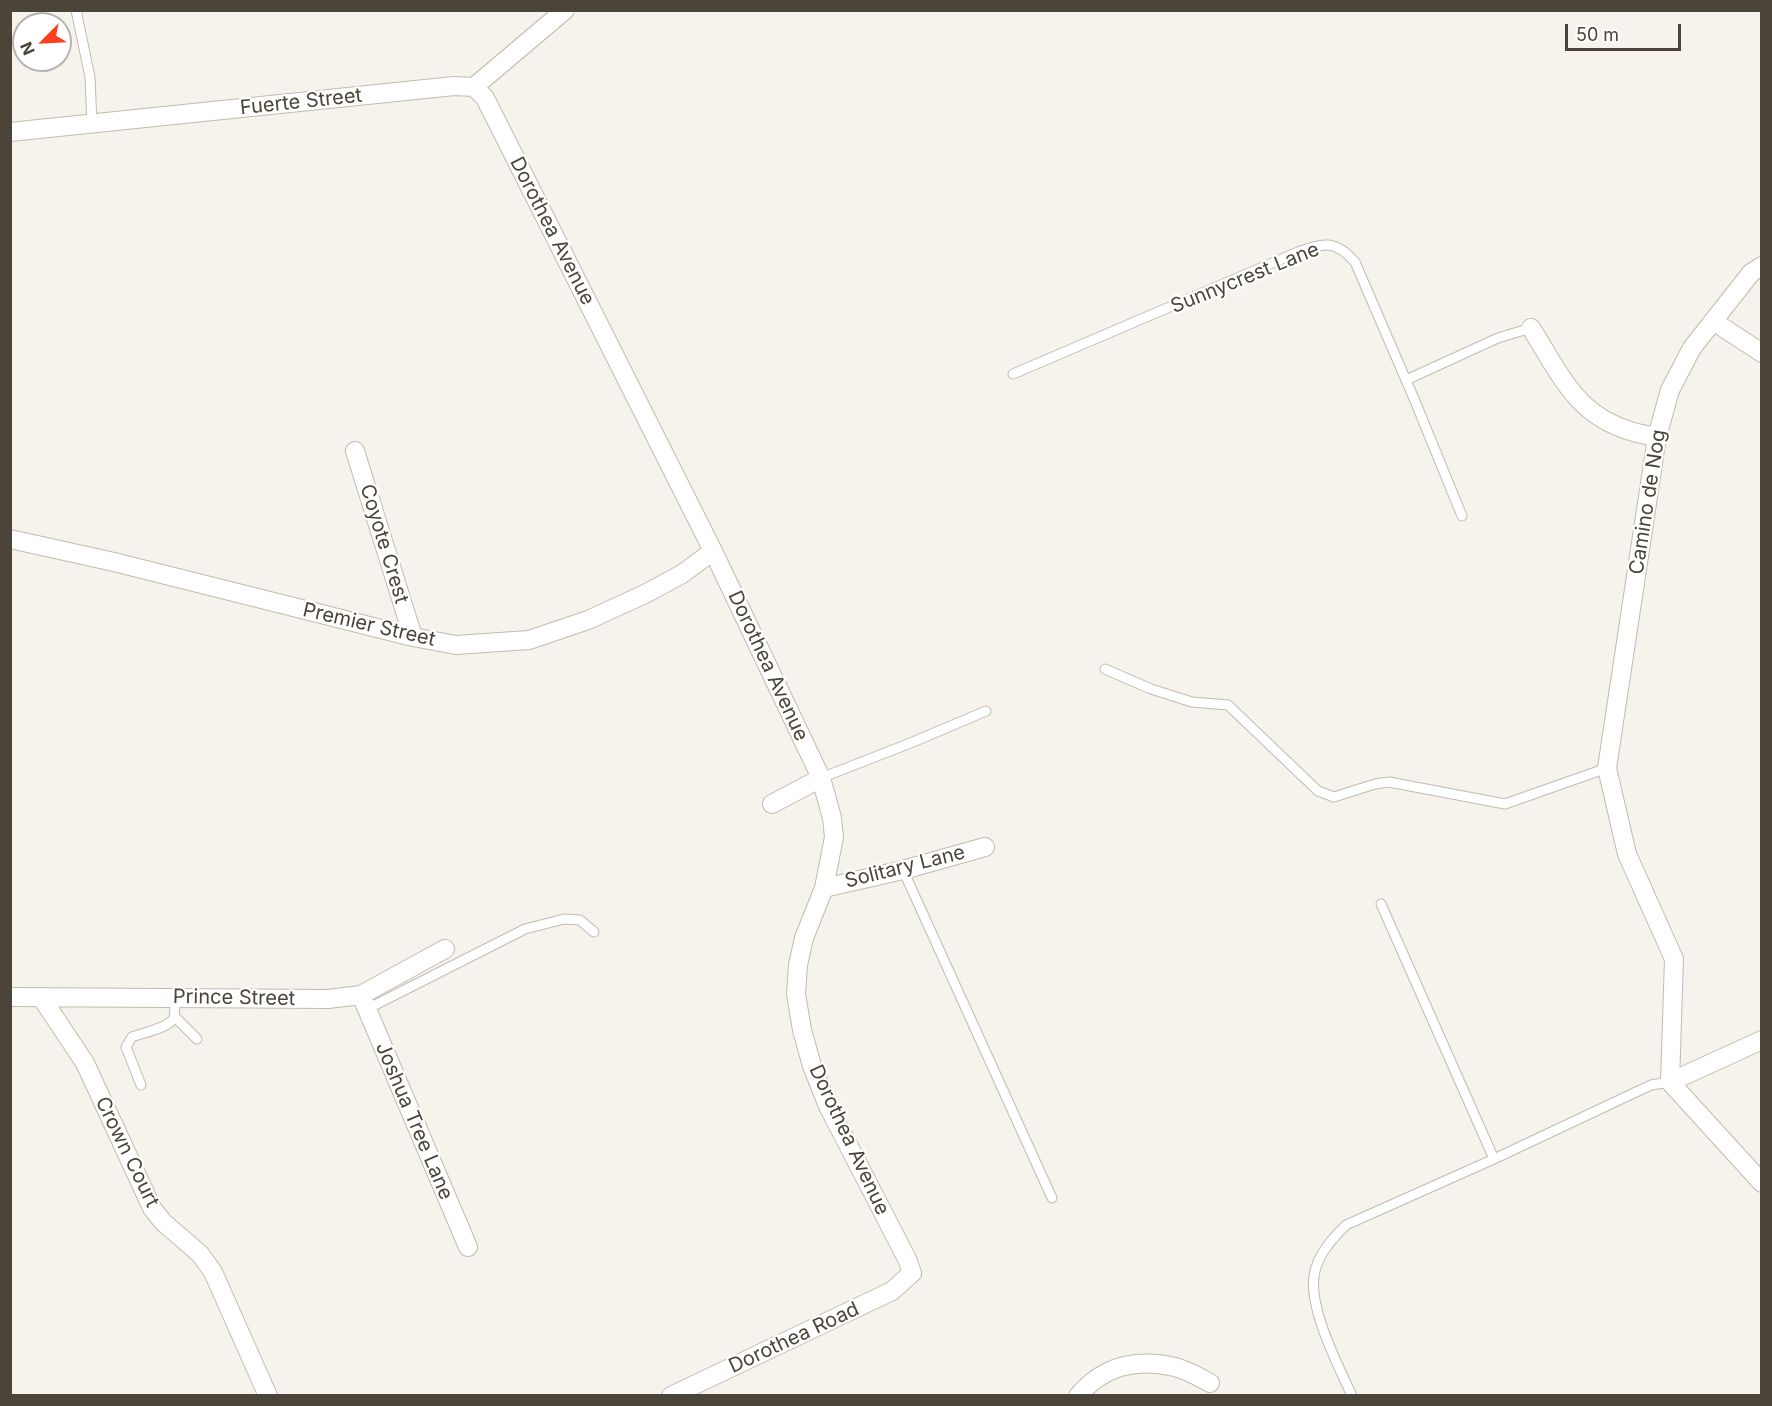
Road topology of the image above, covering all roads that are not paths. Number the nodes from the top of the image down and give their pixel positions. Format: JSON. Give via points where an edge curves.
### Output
{"nodes":[{"id":1,"x":76,"y":10,"type":"edge"},
{"id":2,"x":566,"y":10,"type":"edge"},
{"id":3,"x":474,"y":87,"type":"junction"},
{"id":4,"x":92,"y":124,"type":"junction"},
{"id":5,"x":10,"y":132,"type":"edge"},
{"id":6,"x":1761,"y":266,"type":"edge"},
{"id":7,"x":1713,"y":321,"type":"junction"},
{"id":8,"x":1531,"y":328,"type":"joint"},
{"id":9,"x":1761,"y":353,"type":"edge"},
{"id":10,"x":1013,"y":374,"type":"dead end"},
{"id":11,"x":1406,"y":380,"type":"junction"},
{"id":12,"x":1657,"y":437,"type":"junction"},
{"id":13,"x":355,"y":451,"type":"dead end"},
{"id":14,"x":1462,"y":516,"type":"dead end"},
{"id":15,"x":10,"y":539,"type":"edge"},
{"id":16,"x":713,"y":550,"type":"junction"},
{"id":17,"x":413,"y":637,"type":"junction"},
{"id":18,"x":1104,"y":669,"type":"dead end"},
{"id":19,"x":986,"y":711,"type":"dead end"},
{"id":20,"x":1607,"y":768,"type":"junction"},
{"id":21,"x":821,"y":778,"type":"junction"},
{"id":22,"x":772,"y":804,"type":"dead end"},
{"id":23,"x":985,"y":847,"type":"dead end"},
{"id":24,"x":903,"y":870,"type":"junction"},
{"id":25,"x":824,"y":888,"type":"junction"},
{"id":26,"x":1381,"y":904,"type":"dead end"},
{"id":27,"x":594,"y":932,"type":"dead end"},
{"id":28,"x":445,"y":949,"type":"dead end"},
{"id":29,"x":10,"y":997,"type":"edge"},
{"id":30,"x":41,"y":997,"type":"junction"},
{"id":31,"x":174,"y":998,"type":"junction"},
{"id":32,"x":364,"y":1002,"type":"junction"},
{"id":33,"x":175,"y":1017,"type":"junction"},
{"id":34,"x":197,"y":1039,"type":"dead end"},
{"id":35,"x":1761,"y":1040,"type":"edge"},
{"id":36,"x":1670,"y":1082,"type":"junction"},
{"id":37,"x":141,"y":1085,"type":"dead end"},
{"id":38,"x":1494,"y":1159,"type":"junction"},
{"id":39,"x":1761,"y":1183,"type":"edge"},
{"id":40,"x":1052,"y":1198,"type":"dead end"},
{"id":41,"x":468,"y":1247,"type":"dead end"},
{"id":42,"x":912,"y":1273,"type":"joint"},
{"id":43,"x":1209,"y":1383,"type":"dead end"},
{"id":44,"x":268,"y":1395,"type":"edge"},
{"id":45,"x":671,"y":1395,"type":"edge"},
{"id":46,"x":1078,"y":1395,"type":"edge"},
{"id":47,"x":1352,"y":1395,"type":"edge"}],
"edges":[{"from":1,"to":4,"type":"lane","via":[[90,77]]},
{"from":2,"to":3,"type":"street"},
{"from":3,"to":4,"type":"street","name":"Fuerte Street"},
{"from":3,"to":16,"type":"street","name":"Dorothea Avenue","via":[[485,98]]},
{"from":4,"to":5,"type":"street","name":"Fuerte Street"},
{"from":6,"to":7,"type":"street","name":"Camino de Nog"},
{"from":7,"to":9,"type":"street"},
{"from":7,"to":12,"type":"street","name":"Camino de Nog","via":[[1692,348],[1670,390]]},
{"from":8,"to":11,"type":"lane","via":[[1498,338]]},
{"from":8,"to":12,"type":"street","via":[[1570,392],[1586,408],[1606,422]]},
{"from":10,"to":11,"type":"lane","name":"Sunnycrest Lane","via":[[1298,252],[1333,244],[1355,262]]},
{"from":11,"to":14,"type":"lane","name":"Sunnycrest Lane"},
{"from":12,"to":20,"type":"street","name":"Camino de Nog"},
{"from":13,"to":17,"type":"street","name":"Coyote Crest"},
{"from":15,"to":17,"type":"street","name":"Premier Street"},
{"from":16,"to":17,"type":"street","name":"Premier Street","via":[[682,574],[645,594],[588,620],[529,640],[456,645]]},
{"from":16,"to":21,"type":"street","name":"Dorothea Avenue"},
{"from":18,"to":20,"type":"lane","via":[[1192,702],[1228,705],[1318,791],[1334,797],[1389,782],[1505,804]]},
{"from":19,"to":21,"type":"lane"},
{"from":20,"to":36,"type":"street","name":"Camino de Nog","via":[[1627,854],[1674,959]]},
{"from":21,"to":22,"type":"street"},
{"from":21,"to":25,"type":"street","name":"Dorothea Avenue","via":[[834,837]]},
{"from":23,"to":24,"type":"street","name":"Solitary Lane"},
{"from":24,"to":25,"type":"street","name":"Solitary Lane"},
{"from":24,"to":40,"type":"lane"},
{"from":25,"to":42,"type":"street","name":"Dorothea Avenue","via":[[798,965],[796,994],[802,1030],[828,1106]]},
{"from":26,"to":38,"type":"lane"},
{"from":27,"to":32,"type":"lane","via":[[580,920],[564,919],[525,929]]},
{"from":28,"to":32,"type":"street","name":"Prince Street"},
{"from":29,"to":30,"type":"street","name":"Prince Street"},
{"from":30,"to":31,"type":"street","name":"Prince Street"},
{"from":30,"to":44,"type":"street","name":"Crown Court","via":[[85,1064],[152,1208],[200,1254],[213,1272]]},
{"from":31,"to":32,"type":"street","name":"Prince Street"},
{"from":31,"to":33,"type":"lane"},
{"from":32,"to":41,"type":"street","name":"Joshua Tree Lane"},
{"from":33,"to":34,"type":"lane"},
{"from":33,"to":37,"type":"lane","via":[[165,1026],[129,1041],[126,1047]]},
{"from":35,"to":36,"type":"street"},
{"from":36,"to":38,"type":"lane","via":[[1652,1085]]},
{"from":36,"to":39,"type":"street"},
{"from":38,"to":47,"type":"lane","via":[[1346,1225],[1321,1255],[1313,1291],[1331,1349]]},
{"from":42,"to":45,"type":"street","name":"Dorothea Road","via":[[892,1291]]},
{"from":43,"to":46,"type":"street","via":[[1176,1367],[1121,1366],[1103,1372]]}]}
